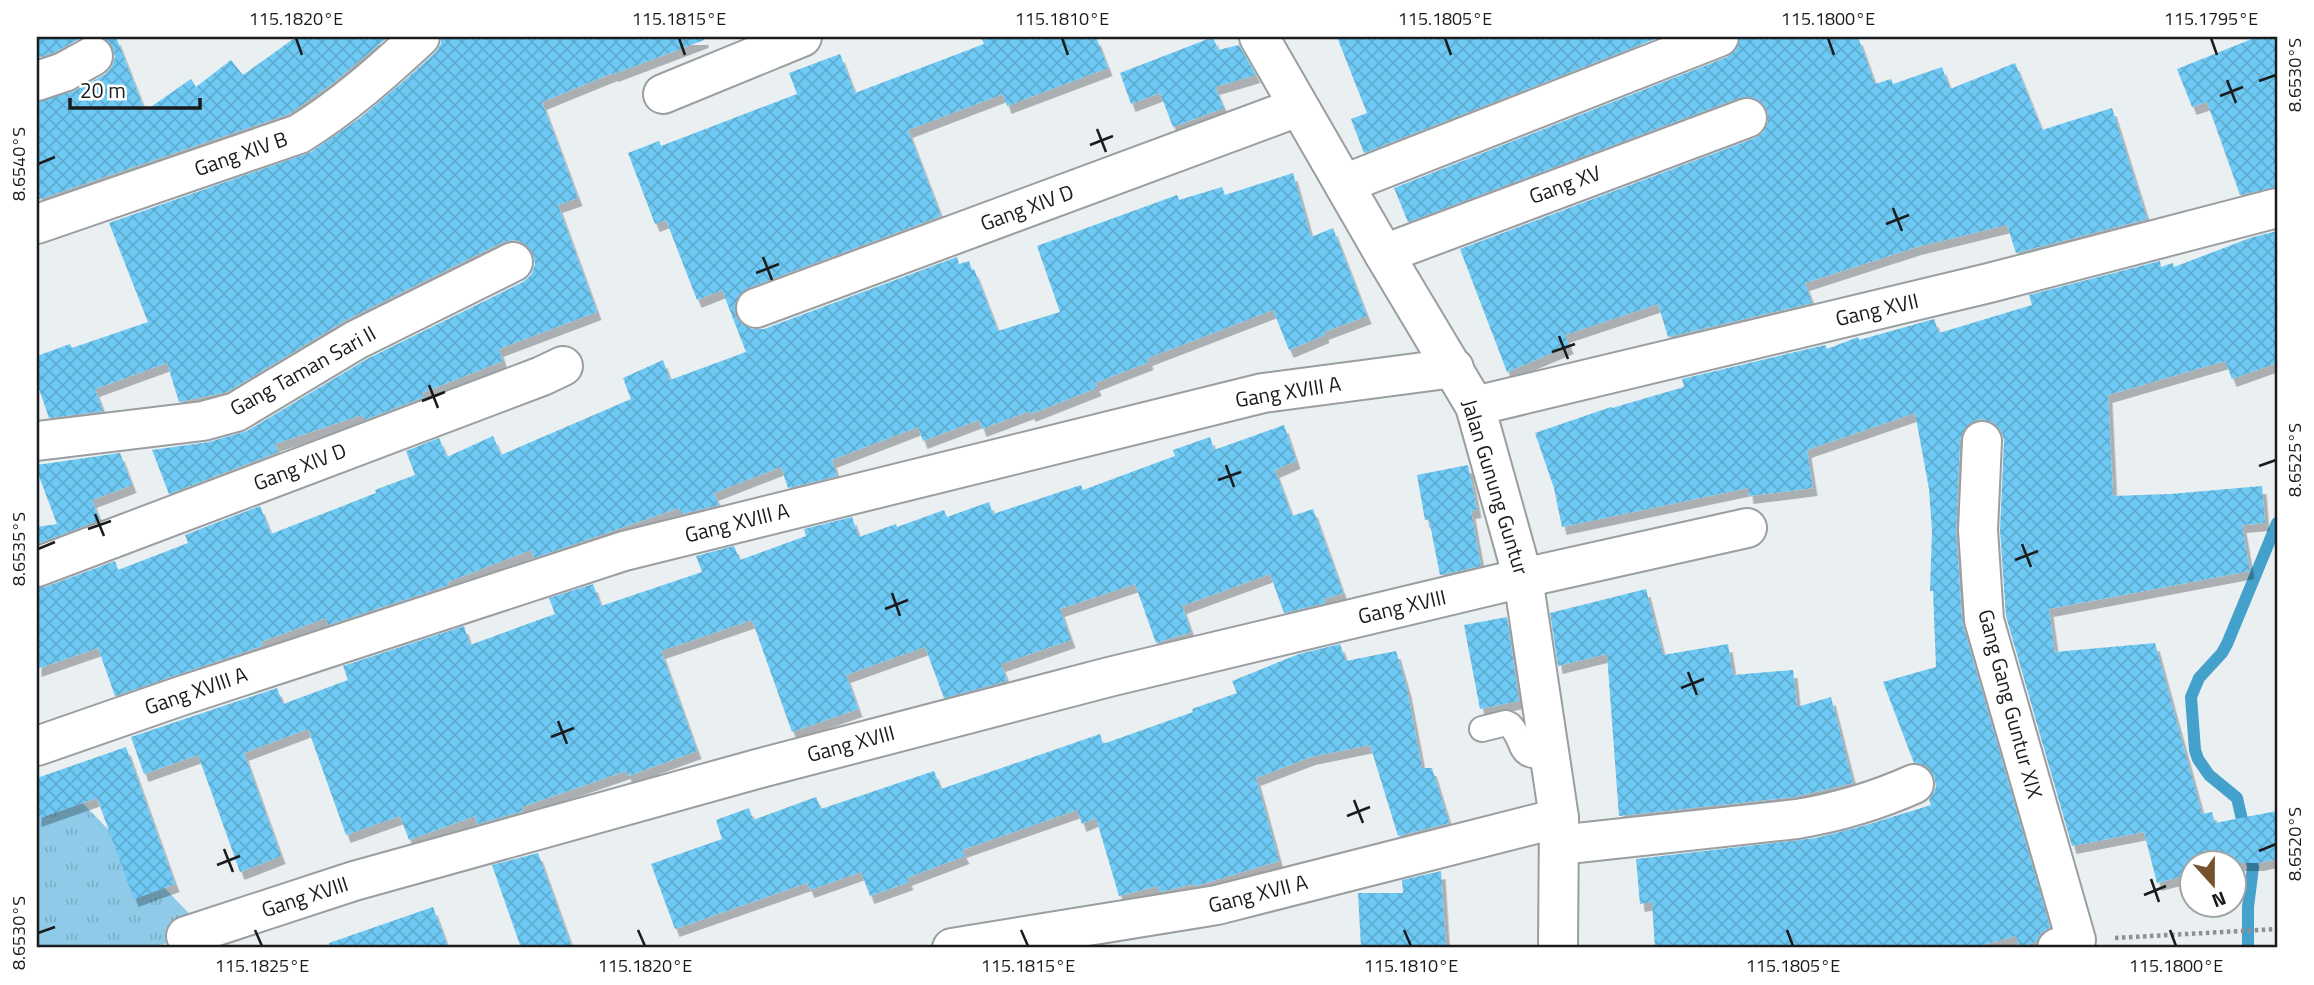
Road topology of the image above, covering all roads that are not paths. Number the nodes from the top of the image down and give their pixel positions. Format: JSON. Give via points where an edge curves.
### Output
{"nodes":[{"id":1,"x":420,"y":37,"type":"edge"},
{"id":2,"x":802,"y":37,"type":"edge"},
{"id":3,"x":1259,"y":37,"type":"edge"},
{"id":4,"x":1719,"y":37,"type":"edge"},
{"id":5,"x":93,"y":56,"type":"dead end"},
{"id":6,"x":37,"y":81,"type":"edge"},
{"id":7,"x":663,"y":94,"type":"dead end"},
{"id":8,"x":1298,"y":107,"type":"junction"},
{"id":9,"x":1747,"y":118,"type":"dead end"},
{"id":10,"x":1344,"y":184,"type":"junction"},
{"id":11,"x":2277,"y":208,"type":"edge"},
{"id":12,"x":37,"y":224,"type":"edge"},
{"id":13,"x":1384,"y":254,"type":"junction"},
{"id":14,"x":513,"y":262,"type":"dead end"},
{"id":15,"x":756,"y":308,"type":"dead end"},
{"id":16,"x":563,"y":366,"type":"dead end"},
{"id":17,"x":1454,"y":368,"type":"junction"},
{"id":18,"x":1475,"y":406,"type":"junction"},
{"id":19,"x":37,"y":441,"type":"edge"},
{"id":20,"x":1982,"y":441,"type":"dead end"},
{"id":21,"x":1747,"y":528,"type":"dead end"},
{"id":22,"x":37,"y":567,"type":"edge"},
{"id":23,"x":1523,"y":578,"type":"junction"},
{"id":24,"x":1482,"y":729,"type":"dead end"},
{"id":25,"x":37,"y":746,"type":"edge"},
{"id":26,"x":1549,"y":756,"type":"junction"},
{"id":27,"x":1914,"y":784,"type":"dead end"},
{"id":28,"x":1559,"y":831,"type":"junction"},
{"id":29,"x":186,"y":936,"type":"dead end"},
{"id":30,"x":2066,"y":944,"type":"edge"},
{"id":31,"x":952,"y":948,"type":"edge"},
{"id":32,"x":1558,"y":948,"type":"edge"}],
"edges":[{"from":1,"to":12,"type":"street","name":"Gang XIV B","via":[[367,86],[299,134]]},
{"from":2,"to":7,"type":"street"},
{"from":3,"to":8,"type":"street","name":"Jalan Gunung Guntur"},
{"from":4,"to":10,"type":"street"},
{"from":5,"to":6,"type":"street"},
{"from":8,"to":10,"type":"street","name":"Jalan Gunung Guntur"},
{"from":8,"to":15,"type":"street","name":"Gang XIV D"},
{"from":9,"to":13,"type":"street","name":"Gang XV"},
{"from":10,"to":13,"type":"street","name":"Jalan Gunung Guntur"},
{"from":11,"to":18,"type":"street","name":"Gang XVII","via":[[1989,283]]},
{"from":13,"to":17,"type":"street","name":"Jalan Gunung Guntur"},
{"from":14,"to":19,"type":"street","name":"Gang Taman Sari II","via":[[356,340],[236,412],[203,421]]},
{"from":16,"to":22,"type":"street","name":"Gang XIV D"},
{"from":17,"to":18,"type":"street","name":"Jalan Gunung Guntur"},
{"from":17,"to":25,"type":"street","name":"Gang XVIII A","via":[[1263,393],[624,551]]},
{"from":18,"to":23,"type":"street","name":"Jalan Gunung Guntur"},
{"from":20,"to":30,"type":"street","name":"Gang Gang Guntur XIX","via":[[1978,530],[1984,620]]},
{"from":21,"to":23,"type":"street","name":"Gang XVIII"},
{"from":23,"to":26,"type":"street","name":"Jalan Gunung Guntur"},
{"from":23,"to":29,"type":"street","name":"Gang XVIII","via":[[1110,677],[770,766],[354,881]]},
{"from":24,"to":26,"type":"lane","via":[[1506,723],[1526,753]]},
{"from":26,"to":28,"type":"street","name":"Jalan Gunung Guntur"},
{"from":27,"to":28,"type":"street","name":"Gang XVII A","via":[[1836,813],[1784,821]]},
{"from":28,"to":31,"type":"street","name":"Gang XVII A","via":[[1217,905]]},
{"from":28,"to":32,"type":"street","name":"Jalan Gunung Guntur"}]}
